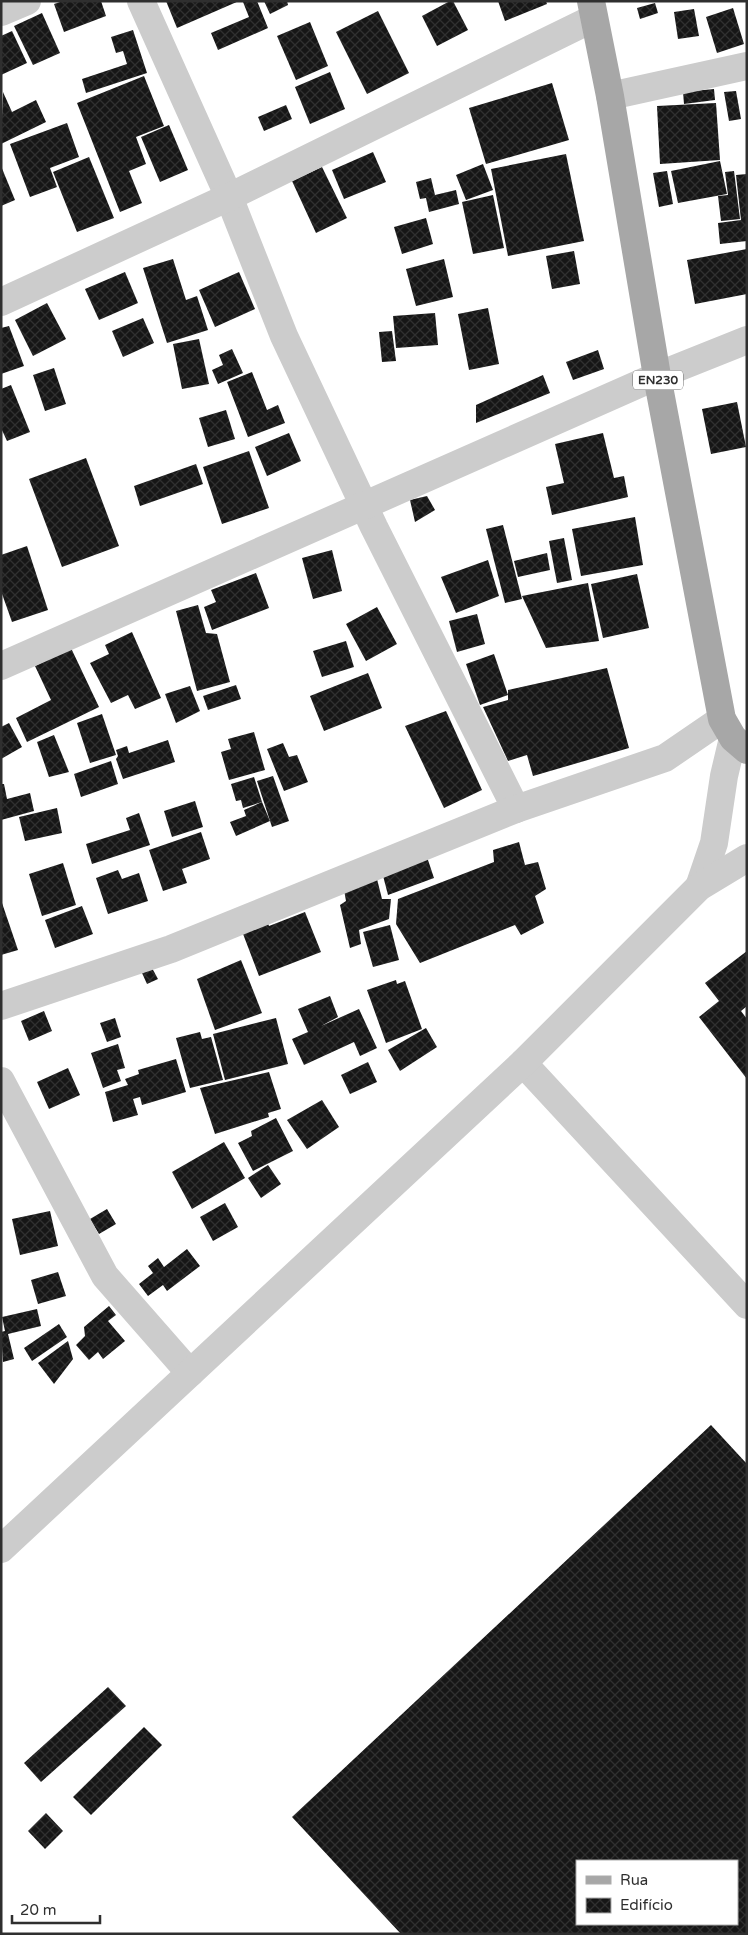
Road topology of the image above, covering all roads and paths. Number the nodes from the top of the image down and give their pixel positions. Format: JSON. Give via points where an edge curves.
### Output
{"nodes":[{"id":1,"x":27,"y":1,"type":"edge"},
{"id":2,"x":141,"y":1,"type":"edge"},
{"id":3,"x":592,"y":10,"type":"edge"},
{"id":4,"x":1,"y":12,"type":"edge"},
{"id":5,"x":747,"y":66,"type":"edge"},
{"id":6,"x":610,"y":96,"type":"junction"},
{"id":7,"x":228,"y":197,"type":"junction"},
{"id":8,"x":1,"y":302,"type":"edge"},
{"id":9,"x":747,"y":340,"type":"edge"},
{"id":10,"x":657,"y":376,"type":"junction"},
{"id":11,"x":365,"y":506,"type":"junction"},
{"id":12,"x":1,"y":666,"type":"edge"},
{"id":13,"x":734,"y":736,"type":"edge"},
{"id":14,"x":516,"y":809,"type":"junction"},
{"id":15,"x":747,"y":858,"type":"edge"},
{"id":16,"x":699,"y":888,"type":"junction"},
{"id":17,"x":1,"y":1006,"type":"edge"},
{"id":18,"x":522,"y":1063,"type":"junction"},
{"id":19,"x":1,"y":1081,"type":"edge"},
{"id":20,"x":747,"y":1305,"type":"edge"},
{"id":21,"x":190,"y":1373,"type":"junction"},
{"id":22,"x":1,"y":1549,"type":"edge"}],
"edges":[{"from":1,"to":4,"type":"street"},
{"from":2,"to":7,"type":"street"},
{"from":3,"to":6,"type":"main road","number":"EN230"},
{"from":3,"to":7,"type":"street"},
{"from":5,"to":6,"type":"street"},
{"from":6,"to":10,"type":"main road","number":"EN230"},
{"from":7,"to":8,"type":"street"},
{"from":7,"to":11,"type":"street","via":[[284,336]]},
{"from":9,"to":10,"type":"street"},
{"from":10,"to":11,"type":"street"},
{"from":10,"to":13,"type":"main road","number":"EN230"},
{"from":11,"to":12,"type":"street"},
{"from":11,"to":14,"type":"street"},
{"from":13,"to":14,"type":"street"},
{"from":13,"to":16,"type":"street","via":[[714,843]]},
{"from":14,"to":17,"type":"street","via":[[171,948]]},
{"from":15,"to":16,"type":"street"},
{"from":16,"to":18,"type":"street"},
{"from":18,"to":20,"type":"street"},
{"from":18,"to":21,"type":"street"},
{"from":19,"to":21,"type":"street","via":[[105,1276]]},
{"from":21,"to":22,"type":"street"}]}
